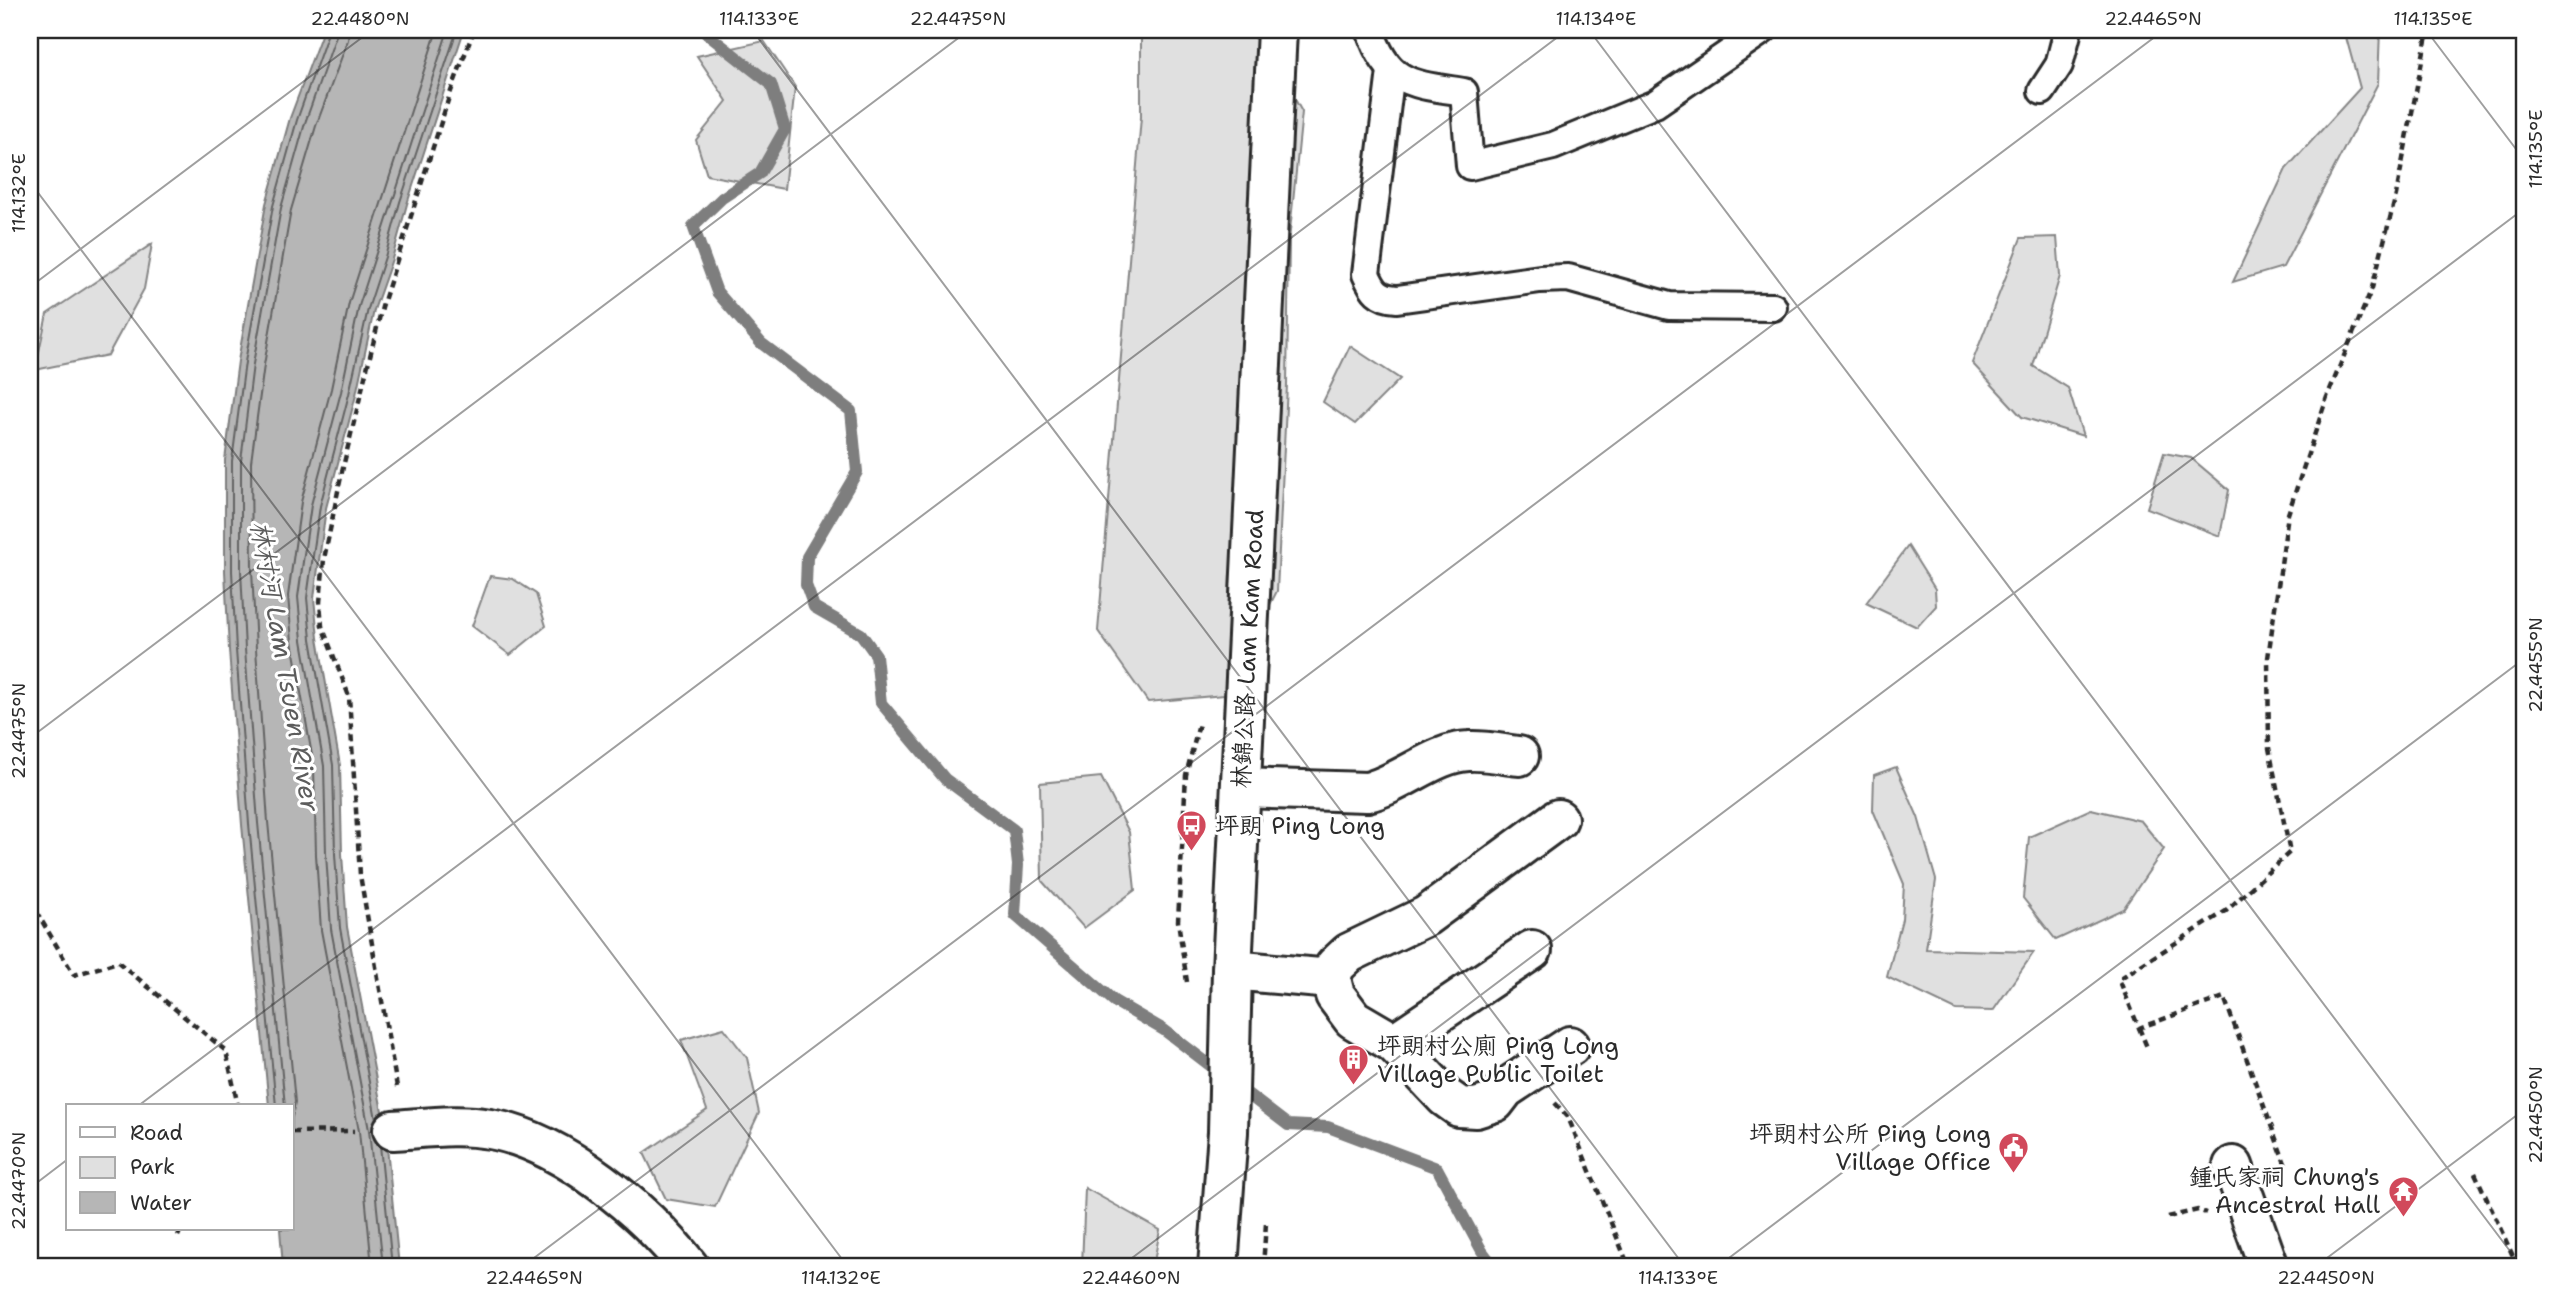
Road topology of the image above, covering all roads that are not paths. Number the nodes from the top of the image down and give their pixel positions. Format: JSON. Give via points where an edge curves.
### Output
{"nodes":[{"id":1,"x":1277,"y":30,"type":"edge"},
{"id":2,"x":1370,"y":30,"type":"edge"},
{"id":3,"x":1763,"y":30,"type":"edge"},
{"id":4,"x":2068,"y":30,"type":"edge"},
{"id":5,"x":1391,"y":71,"type":"junction"},
{"id":6,"x":2042,"y":92,"type":"dead end"},
{"id":7,"x":1773,"y":307,"type":"dead end"},
{"id":8,"x":1519,"y":756,"type":"dead end"},
{"id":9,"x":1241,"y":789,"type":"junction"},
{"id":10,"x":1558,"y":819,"type":"dead end"},
{"id":11,"x":1532,"y":950,"type":"dead end"},
{"id":12,"x":1232,"y":970,"type":"junction"},
{"id":13,"x":1331,"y":979,"type":"junction"},
{"id":14,"x":1394,"y":1043,"type":"junction"},
{"id":15,"x":1570,"y":1046,"type":"dead end"},
{"id":16,"x":399,"y":1130,"type":"road end"},
{"id":17,"x":2233,"y":1166,"type":"dead end"},
{"id":18,"x":689,"y":1267,"type":"edge"},
{"id":19,"x":1218,"y":1267,"type":"edge"},
{"id":20,"x":2269,"y":1267,"type":"edge"}],
"edges":[{"from":1,"to":9,"type":"street","name":"林錦公路 Lam Kam Road"},
{"from":2,"to":5,"type":"lane"},
{"from":3,"to":5,"type":"lane","via":[[1654,104],[1553,146],[1470,166],[1464,92],[1415,83]]},
{"from":4,"to":6,"type":"lane","via":[[2059,65]]},
{"from":5,"to":7,"type":"lane","via":[[1366,274],[1373,290],[1385,298],[1568,278],[1669,306]]},
{"from":8,"to":9,"type":"street","via":[[1467,751],[1437,759],[1386,787],[1367,792]]},
{"from":9,"to":12,"type":"street","name":"林錦公路 Lam Kam Road"},
{"from":10,"to":13,"type":"street","via":[[1426,916],[1349,953],[1335,966]]},
{"from":11,"to":14,"type":"street"},
{"from":12,"to":13,"type":"street"},
{"from":12,"to":19,"type":"street","name":"林錦公路 Lam Kam Road","via":[[1228,1132]]},
{"from":13,"to":14,"type":"street","via":[[1335,995],[1353,1019]]},
{"from":14,"to":15,"type":"street","via":[[1445,1097],[1459,1107],[1476,1108],[1495,1102],[1505,1089]]},
{"from":16,"to":18,"type":"street","via":[[464,1127],[525,1139],[611,1190],[654,1227]]},
{"from":17,"to":20,"type":"street"}]}
